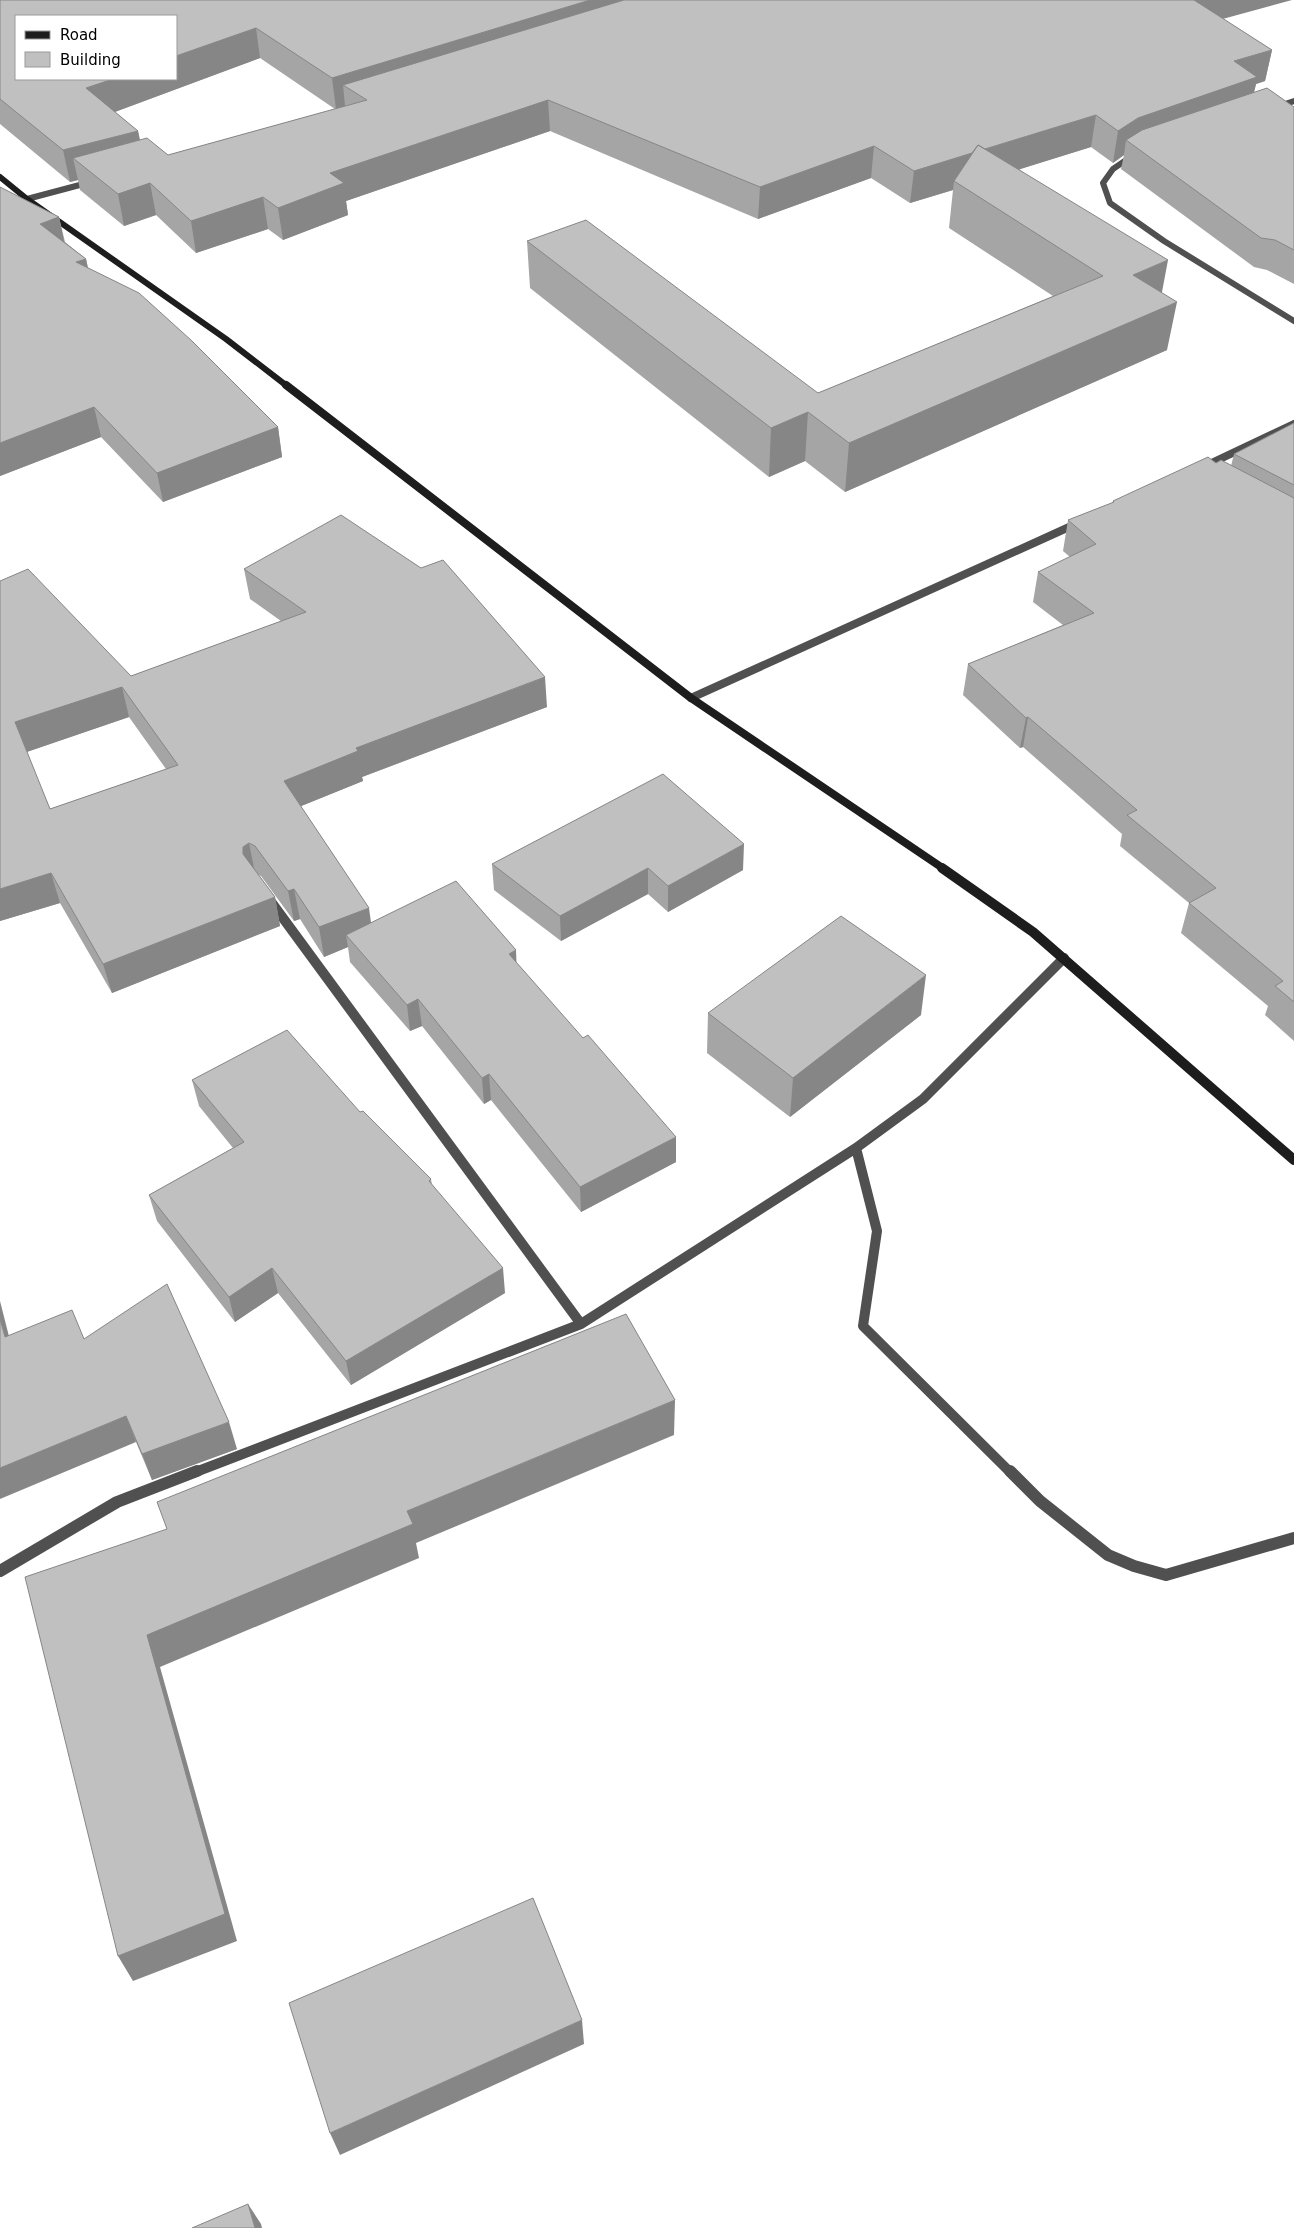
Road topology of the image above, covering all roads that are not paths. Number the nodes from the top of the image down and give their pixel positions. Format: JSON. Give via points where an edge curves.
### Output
{"nodes":[{"id":1,"x":1294,"y":101,"type":"edge"},
{"id":2,"x":1267,"y":109,"type":"edge"},
{"id":3,"x":1143,"y":151,"type":"edge"},
{"id":4,"x":0,"y":177,"type":"edge"},
{"id":5,"x":102,"y":178,"type":"edge"},
{"id":6,"x":27,"y":199,"type":"junction"},
{"id":7,"x":1294,"y":321,"type":"edge"},
{"id":8,"x":1294,"y":424,"type":"edge"},
{"id":9,"x":1190,"y":472,"type":"edge"},
{"id":10,"x":1091,"y":518,"type":"edge"},
{"id":11,"x":692,"y":698,"type":"junction"},
{"id":12,"x":261,"y":888,"type":"edge"},
{"id":13,"x":1064,"y":958,"type":"junction"},
{"id":14,"x":856,"y":1148,"type":"junction"},
{"id":15,"x":1294,"y":1160,"type":"edge"},
{"id":16,"x":581,"y":1324,"type":"junction"},
{"id":17,"x":1294,"y":1538,"type":"edge"},
{"id":18,"x":0,"y":1571,"type":"edge"}],
"edges":[{"from":1,"to":2,"type":"street"},
{"from":3,"to":7,"type":"street","via":[[1113,169],[1103,182],[1110,203],[1164,241]]},
{"from":4,"to":6,"type":"main road"},
{"from":5,"to":6,"type":"street"},
{"from":6,"to":11,"type":"main road","via":[[226,339]]},
{"from":8,"to":9,"type":"street"},
{"from":10,"to":11,"type":"street"},
{"from":11,"to":13,"type":"main road","via":[[905,841],[1033,932]]},
{"from":12,"to":16,"type":"street"},
{"from":13,"to":14,"type":"street","via":[[923,1099]]},
{"from":13,"to":15,"type":"main road"},
{"from":14,"to":16,"type":"street"},
{"from":14,"to":17,"type":"street","via":[[877,1230],[864,1326],[1040,1501],[1108,1555],[1166,1575]]},
{"from":16,"to":18,"type":"street","via":[[117,1502]]}]}
